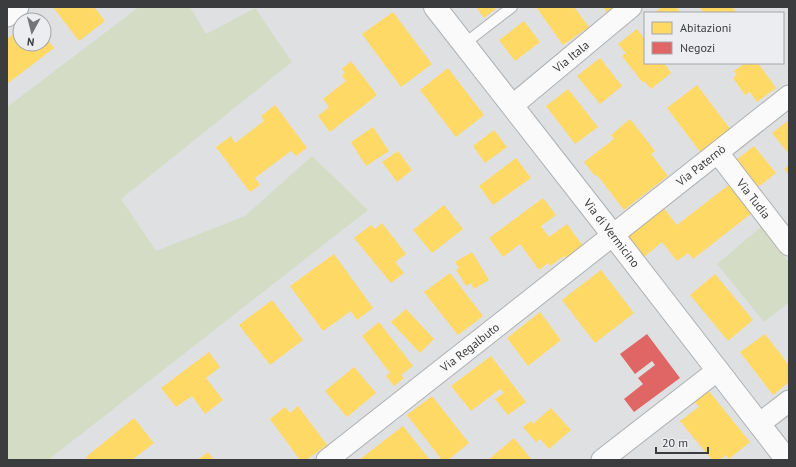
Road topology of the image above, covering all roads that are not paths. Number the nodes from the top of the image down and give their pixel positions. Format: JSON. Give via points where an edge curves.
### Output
{"nodes":[{"id":1,"x":18,"y":7,"type":"edge"},
{"id":2,"x":435,"y":7,"type":"edge"},
{"id":3,"x":512,"y":7,"type":"edge"},
{"id":4,"x":631,"y":7,"type":"edge"},
{"id":5,"x":7,"y":16,"type":"edge"},
{"id":6,"x":464,"y":44,"type":"junction"},
{"id":7,"x":789,"y":96,"type":"edge"},
{"id":8,"x":512,"y":106,"type":"junction"},
{"id":9,"x":718,"y":152,"type":"junction"},
{"id":10,"x":613,"y":235,"type":"junction"},
{"id":11,"x":789,"y":245,"type":"edge"},
{"id":12,"x":718,"y":370,"type":"junction"},
{"id":13,"x":789,"y":401,"type":"edge"},
{"id":14,"x":759,"y":424,"type":"junction"},
{"id":15,"x":327,"y":460,"type":"edge"},
{"id":16,"x":602,"y":460,"type":"edge"},
{"id":17,"x":787,"y":460,"type":"edge"}],
"edges":[{"from":1,"to":5,"type":"street"},
{"from":2,"to":6,"type":"main road","name":"Via di Vermicino"},
{"from":3,"to":6,"type":"lane"},
{"from":4,"to":8,"type":"street","name":"Via Itala"},
{"from":6,"to":8,"type":"main road","name":"Via di Vermicino"},
{"from":7,"to":9,"type":"street","name":"Via Paternò"},
{"from":8,"to":10,"type":"main road","name":"Via di Vermicino"},
{"from":9,"to":10,"type":"street","name":"Via Paternò"},
{"from":9,"to":11,"type":"street","name":"Via Tudia"},
{"from":10,"to":12,"type":"main road","name":"Via di Vermicino"},
{"from":10,"to":15,"type":"street","name":"Via Regalbuto"},
{"from":12,"to":14,"type":"main road","name":"Via di Vermicino"},
{"from":12,"to":16,"type":"street"},
{"from":13,"to":14,"type":"street"},
{"from":14,"to":17,"type":"main road","name":"Via di Vermicino"}]}
